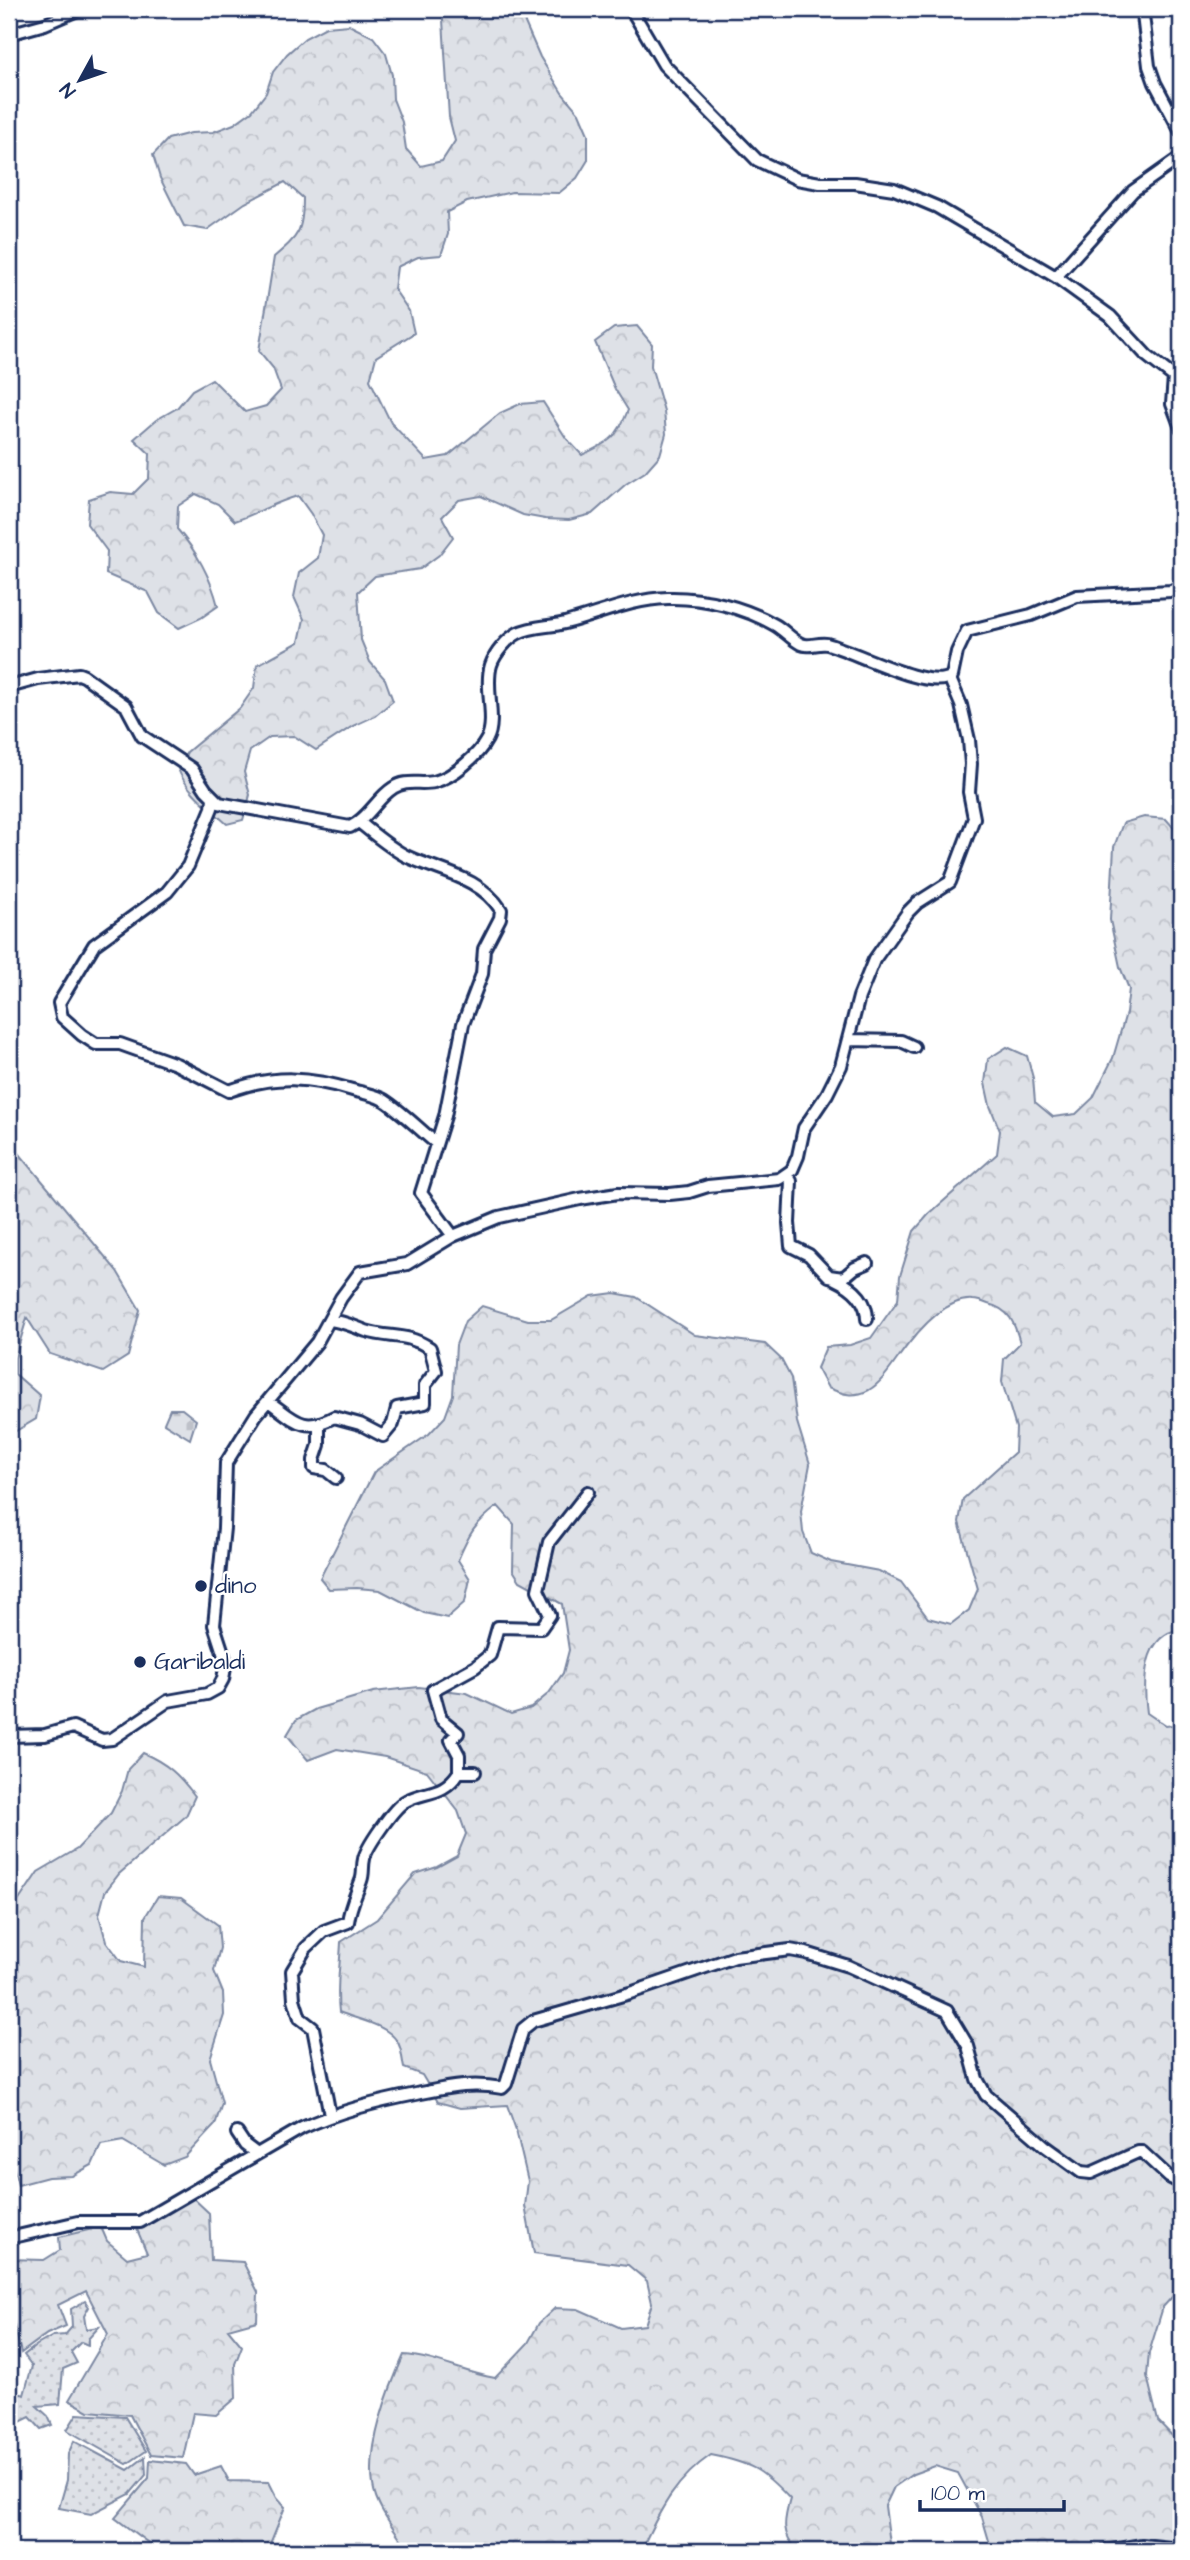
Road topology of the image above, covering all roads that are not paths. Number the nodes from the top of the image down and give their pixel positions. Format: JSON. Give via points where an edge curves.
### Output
{"nodes":[{"id":1,"x":80,"y":9,"type":"edge"},
{"id":2,"x":631,"y":9,"type":"edge"},
{"id":3,"x":1140,"y":9,"type":"edge"},
{"id":4,"x":9,"y":34,"type":"edge"},
{"id":5,"x":1181,"y":132,"type":"edge"},
{"id":6,"x":1181,"y":157,"type":"edge"},
{"id":7,"x":1056,"y":277,"type":"junction"},
{"id":8,"x":1177,"y":378,"type":"edge"},
{"id":9,"x":1181,"y":428,"type":"edge"},
{"id":10,"x":1181,"y":586,"type":"edge"},
{"id":11,"x":950,"y":679,"type":"junction"},
{"id":12,"x":9,"y":687,"type":"edge"},
{"id":13,"x":214,"y":798,"type":"junction"},
{"id":14,"x":359,"y":822,"type":"junction"},
{"id":15,"x":848,"y":1040,"type":"junction"},
{"id":16,"x":914,"y":1047,"type":"dead end"},
{"id":17,"x":436,"y":1143,"type":"junction"},
{"id":18,"x":786,"y":1175,"type":"junction"},
{"id":19,"x":453,"y":1236,"type":"junction"},
{"id":20,"x":867,"y":1263,"type":"dead end"},
{"id":21,"x":829,"y":1276,"type":"junction"},
{"id":22,"x":867,"y":1319,"type":"dead end"},
{"id":23,"x":330,"y":1320,"type":"junction"},
{"id":24,"x":268,"y":1401,"type":"junction"},
{"id":25,"x":319,"y":1425,"type":"junction"},
{"id":26,"x":336,"y":1478,"type":"dead end"},
{"id":27,"x":588,"y":1492,"type":"dead end"},
{"id":28,"x":9,"y":1736,"type":"edge"},
{"id":29,"x":460,"y":1772,"type":"junction"},
{"id":30,"x":475,"y":1772,"type":"dead end"},
{"id":31,"x":330,"y":2115,"type":"junction"},
{"id":32,"x":237,"y":2133,"type":"dead end"},
{"id":33,"x":257,"y":2154,"type":"junction"},
{"id":34,"x":1181,"y":2183,"type":"edge"},
{"id":35,"x":9,"y":2238,"type":"edge"},
{"id":36,"x":1181,"y":2549,"type":"edge"},
{"id":37,"x":1106,"y":2551,"type":"edge"}],
"edges":[{"from":1,"to":4,"type":"street"},
{"from":2,"to":7,"type":"street","via":[[664,65],[757,160],[797,179],[855,183],[915,196]]},
{"from":3,"to":5,"type":"street","via":[[1149,66]]},
{"from":6,"to":7,"type":"street","via":[[1133,191]]},
{"from":7,"to":8,"type":"street","via":[[1110,317]]},
{"from":8,"to":9,"type":"street","via":[[1172,404]]},
{"from":10,"to":11,"type":"street","via":[[1171,591],[1077,596],[1031,615],[967,631]]},
{"from":11,"to":14,"type":"street","via":[[915,677],[824,643],[805,645],[767,620],[705,600],[643,600],[513,636],[491,667],[490,730],[484,742],[464,765],[437,781],[395,786]]},
{"from":11,"to":15,"type":"street","via":[[969,740],[974,818],[952,880],[908,912],[874,960]]},
{"from":12,"to":13,"type":"street","via":[[37,679],[84,676],[126,706],[142,736],[191,769]]},
{"from":13,"to":14,"type":"street","via":[[219,803],[341,826]]},
{"from":13,"to":17,"type":"street","via":[[188,866],[167,892],[94,945],[59,1003],[62,1017],[96,1044],[120,1044],[176,1064],[229,1091],[250,1083],[298,1078],[383,1099]]},
{"from":14,"to":17,"type":"street","via":[[406,856],[469,881],[502,914],[484,949],[482,974],[463,1024]]},
{"from":15,"to":16,"type":"street","via":[[901,1041]]},
{"from":15,"to":18,"type":"street","via":[[835,1079],[804,1128],[795,1164]]},
{"from":17,"to":19,"type":"street","via":[[421,1195]]},
{"from":18,"to":19,"type":"street","via":[[679,1193],[618,1193],[580,1199],[499,1217]]},
{"from":18,"to":21,"type":"street","via":[[792,1181],[791,1246],[809,1255]]},
{"from":19,"to":23,"type":"street","via":[[402,1266],[359,1272]]},
{"from":20,"to":21,"type":"street","via":[[843,1278]]},
{"from":21,"to":22,"type":"street","via":[[851,1287],[867,1310]]},
{"from":23,"to":24,"type":"street"},
{"from":23,"to":25,"type":"street","via":[[416,1339],[430,1348],[436,1371],[425,1385],[425,1403],[397,1408],[393,1424],[383,1436],[334,1417]]},
{"from":24,"to":25,"type":"street","via":[[299,1424]]},
{"from":24,"to":28,"type":"street","via":[[226,1463],[214,1625],[226,1671],[218,1688],[168,1701],[112,1739],[102,1740],[74,1727],[45,1735]]},
{"from":25,"to":26,"type":"street","via":[[314,1468]]},
{"from":27,"to":29,"type":"street","via":[[549,1542],[538,1591],[550,1615],[541,1628],[498,1627],[490,1655],[433,1690],[441,1719],[458,1733],[451,1740],[459,1755]]},
{"from":29,"to":30,"type":"street"},
{"from":29,"to":31,"type":"street","via":[[441,1789],[403,1803],[377,1833],[364,1858],[363,1878],[348,1922],[324,1931],[292,1971],[300,2018],[313,2028]]},
{"from":31,"to":33,"type":"street"},
{"from":31,"to":34,"type":"street","via":[[467,2084],[502,2088],[523,2029],[533,2021],[735,1957],[790,1950],[848,1966],[947,2011],[971,2052],[986,2095],[1083,2174],[1142,2152]]},
{"from":32,"to":33,"type":"street"},
{"from":33,"to":35,"type":"street","via":[[140,2222],[78,2222]]},
{"from":36,"to":37,"type":"street","via":[[1142,2545]]}]}
